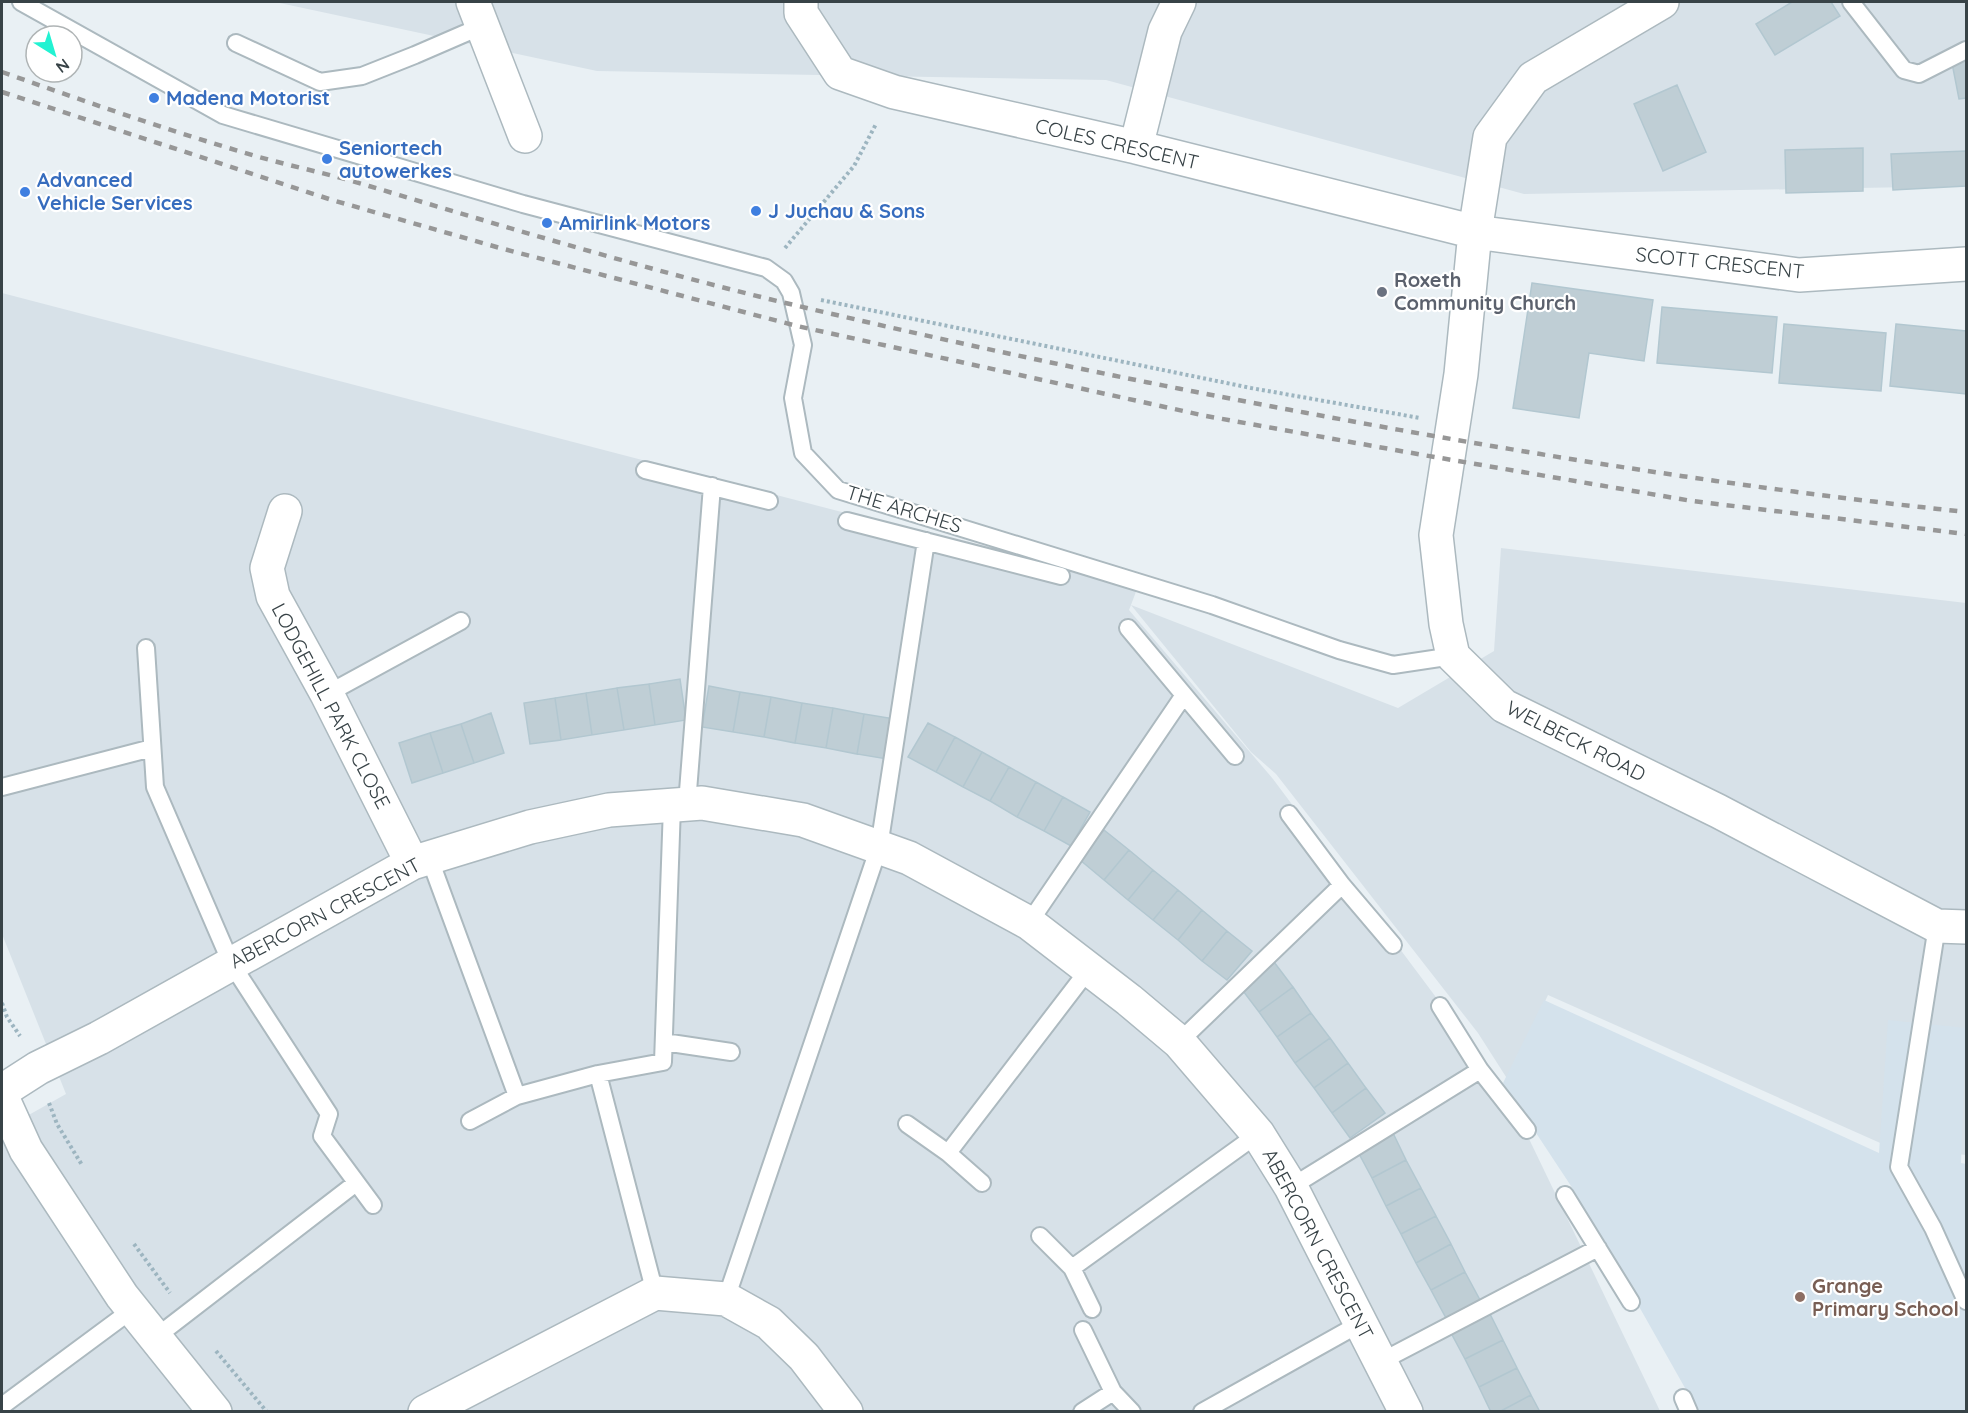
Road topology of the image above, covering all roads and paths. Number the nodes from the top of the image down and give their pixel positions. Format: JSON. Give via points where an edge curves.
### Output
{"nodes":[{"id":1,"x":21,"y":2,"type":"edge"},
{"id":2,"x":801,"y":2,"type":"edge"},
{"id":3,"x":1179,"y":2,"type":"edge"},
{"id":4,"x":1662,"y":2,"type":"edge"},
{"id":5,"x":1851,"y":2,"type":"edge"},
{"id":6,"x":478,"y":14,"type":"edge"},
{"id":7,"x":236,"y":44,"type":"dead end"},
{"id":8,"x":1966,"y":50,"type":"edge"},
{"id":9,"x":894,"y":92,"type":"junction"},
{"id":10,"x":525,"y":136,"type":"dead end"},
{"id":11,"x":1136,"y":147,"type":"junction"},
{"id":12,"x":1476,"y":232,"type":"junction"},
{"id":13,"x":1966,"y":264,"type":"edge"},
{"id":14,"x":766,"y":268,"type":"junction"},
{"id":15,"x":791,"y":293,"type":"junction"},
{"id":16,"x":1453,"y":423,"type":"junction"},
{"id":17,"x":645,"y":470,"type":"dead end"},
{"id":18,"x":712,"y":486,"type":"junction"},
{"id":19,"x":769,"y":501,"type":"dead end"},
{"id":20,"x":285,"y":511,"type":"dead end"},
{"id":21,"x":847,"y":521,"type":"dead end"},
{"id":22,"x":926,"y":541,"type":"junction"},
{"id":23,"x":1061,"y":576,"type":"dead end"},
{"id":24,"x":461,"y":621,"type":"dead end"},
{"id":25,"x":1128,"y":628,"type":"dead end"},
{"id":26,"x":146,"y":648,"type":"dead end"},
{"id":27,"x":1453,"y":656,"type":"junction"},
{"id":28,"x":327,"y":694,"type":"junction"},
{"id":29,"x":1184,"y":695,"type":"junction"},
{"id":30,"x":152,"y":748,"type":"junction"},
{"id":31,"x":1235,"y":756,"type":"dead end"},
{"id":32,"x":2,"y":787,"type":"edge"},
{"id":33,"x":679,"y":805,"type":"junction"},
{"id":34,"x":1289,"y":814,"type":"dead end"},
{"id":35,"x":879,"y":847,"type":"junction"},
{"id":36,"x":420,"y":860,"type":"junction"},
{"id":37,"x":1342,"y":885,"type":"junction"},
{"id":38,"x":1029,"y":923,"type":"junction"},
{"id":39,"x":1952,"y":927,"type":"edge"},
{"id":40,"x":1393,"y":945,"type":"dead end"},
{"id":41,"x":231,"y":963,"type":"junction"},
{"id":42,"x":1089,"y":969,"type":"junction"},
{"id":43,"x":2,"y":1003,"type":"edge"},
{"id":44,"x":1440,"y":1006,"type":"dead end"},
{"id":45,"x":664,"y":1042,"type":"junction"},
{"id":46,"x":1179,"y":1042,"type":"junction"},
{"id":47,"x":26,"y":1044,"type":"dead end"},
{"id":48,"x":731,"y":1052,"type":"dead end"},
{"id":49,"x":1480,"y":1070,"type":"junction"},
{"id":50,"x":598,"y":1074,"type":"junction"},
{"id":51,"x":2,"y":1091,"type":"edge"},
{"id":52,"x":517,"y":1096,"type":"junction"},
{"id":53,"x":2,"y":1097,"type":"edge"},
{"id":54,"x":48,"y":1100,"type":"dead end"},
{"id":55,"x":470,"y":1121,"type":"dead end"},
{"id":56,"x":907,"y":1124,"type":"dead end"},
{"id":57,"x":1527,"y":1130,"type":"dead end"},
{"id":58,"x":1258,"y":1134,"type":"junction"},
{"id":59,"x":948,"y":1153,"type":"junction"},
{"id":60,"x":85,"y":1170,"type":"dead end"},
{"id":61,"x":356,"y":1183,"type":"junction"},
{"id":62,"x":982,"y":1183,"type":"dead end"},
{"id":63,"x":1291,"y":1187,"type":"junction"},
{"id":64,"x":1566,"y":1195,"type":"dead end"},
{"id":65,"x":373,"y":1205,"type":"dead end"},
{"id":66,"x":1040,"y":1236,"type":"dead end"},
{"id":67,"x":129,"y":1237,"type":"dead end"},
{"id":68,"x":1598,"y":1248,"type":"junction"},
{"id":69,"x":1072,"y":1268,"type":"junction"},
{"id":70,"x":655,"y":1293,"type":"junction"},
{"id":71,"x":726,"y":1299,"type":"junction"},
{"id":72,"x":1966,"y":1301,"type":"edge"},
{"id":73,"x":1630,"y":1302,"type":"dead end"},
{"id":74,"x":133,"y":1309,"type":"junction"},
{"id":75,"x":1092,"y":1310,"type":"dead end"},
{"id":76,"x":187,"y":1314,"type":"junction"},
{"id":77,"x":1360,"y":1323,"type":"junction"},
{"id":78,"x":1083,"y":1330,"type":"dead end"},
{"id":79,"x":156,"y":1338,"type":"junction"},
{"id":80,"x":1380,"y":1362,"type":"junction"},
{"id":81,"x":1113,"y":1392,"type":"junction"},
{"id":82,"x":2,"y":1406,"type":"edge"},
{"id":83,"x":215,"y":1412,"type":"edge"},
{"id":84,"x":267,"y":1412,"type":"edge"},
{"id":85,"x":425,"y":1412,"type":"edge"},
{"id":86,"x":846,"y":1412,"type":"edge"},
{"id":87,"x":1082,"y":1412,"type":"edge"},
{"id":88,"x":1132,"y":1412,"type":"edge"},
{"id":89,"x":1202,"y":1412,"type":"edge"},
{"id":90,"x":1406,"y":1412,"type":"edge"}],
"edges":[{"from":1,"to":14,"type":"lane","via":[[223,115],[523,204]]},
{"from":2,"to":9,"type":"street","name":"COLES CRESCENT","via":[[801,13],[840,73]]},
{"from":3,"to":11,"type":"street","via":[[1165,31]]},
{"from":4,"to":12,"type":"street","via":[[1533,78],[1490,137]]},
{"from":5,"to":8,"type":"lane","via":[[1904,70],[1919,74]]},
{"from":6,"to":7,"type":"lane","via":[[415,56],[362,76],[320,82]]},
{"from":6,"to":10,"type":"street"},
{"from":9,"to":11,"type":"street","name":"COLES CRESCENT"},
{"from":9,"to":14,"type":"path","via":[[854,166]]},
{"from":11,"to":12,"type":"street","name":"COLES CRESCENT"},
{"from":12,"to":13,"type":"street","name":"SCOTT CRESCENT","via":[[1799,275]]},
{"from":12,"to":16,"type":"street"},
{"from":14,"to":15,"type":"lane","via":[[784,281]]},
{"from":15,"to":16,"type":"path","via":[[1251,388]]},
{"from":15,"to":27,"type":"lane","name":"THE ARCHES","via":[[803,345],[793,398],[803,453],[838,490],[1212,604],[1339,650],[1393,665]]},
{"from":16,"to":27,"type":"street","via":[[1436,535]]},
{"from":17,"to":18,"type":"lane"},
{"from":18,"to":19,"type":"lane"},
{"from":18,"to":33,"type":"lane"},
{"from":20,"to":28,"type":"street","name":"LODGEHILL PARK CLOSE","via":[[267,568],[273,596]]},
{"from":21,"to":22,"type":"lane"},
{"from":22,"to":23,"type":"lane"},
{"from":22,"to":35,"type":"lane"},
{"from":24,"to":28,"type":"lane"},
{"from":25,"to":29,"type":"lane"},
{"from":26,"to":30,"type":"lane"},
{"from":27,"to":39,"type":"street","name":"WELBECK ROAD","via":[[1504,706]]},
{"from":28,"to":36,"type":"street","name":"LODGEHILL PARK CLOSE"},
{"from":29,"to":31,"type":"lane"},
{"from":29,"to":38,"type":"lane"},
{"from":30,"to":32,"type":"lane"},
{"from":30,"to":41,"type":"lane","via":[[154,787]]},
{"from":33,"to":35,"type":"street","name":"ABERCORN CRESCENT","via":[[702,803],[803,820]]},
{"from":33,"to":36,"type":"street","name":"ABERCORN CRESCENT","via":[[609,810],[530,827]]},
{"from":33,"to":45,"type":"lane"},
{"from":34,"to":37,"type":"lane"},
{"from":35,"to":38,"type":"street","name":"ABERCORN CRESCENT","via":[[909,858]]},
{"from":35,"to":71,"type":"lane"},
{"from":36,"to":41,"type":"street","name":"ABERCORN CRESCENT"},
{"from":36,"to":52,"type":"lane"},
{"from":37,"to":40,"type":"lane"},
{"from":37,"to":46,"type":"lane"},
{"from":38,"to":42,"type":"street","name":"ABERCORN CRESCENT"},
{"from":39,"to":72,"type":"lane","via":[[1899,1167],[1933,1228]]},
{"from":41,"to":51,"type":"street","name":"ABERCORN CRESCENT"},
{"from":41,"to":61,"type":"lane","via":[[329,1114],[322,1136]]},
{"from":42,"to":46,"type":"street","name":"ABERCORN CRESCENT"},
{"from":42,"to":59,"type":"lane"},
{"from":43,"to":47,"type":"path"},
{"from":44,"to":49,"type":"lane"},
{"from":45,"to":48,"type":"lane"},
{"from":45,"to":50,"type":"lane","via":[[663,1062]]},
{"from":46,"to":58,"type":"street","name":"ABERCORN CRESCENT"},
{"from":49,"to":57,"type":"lane"},
{"from":49,"to":63,"type":"lane"},
{"from":50,"to":52,"type":"lane"},
{"from":50,"to":70,"type":"lane"},
{"from":52,"to":55,"type":"lane"},
{"from":53,"to":74,"type":"street","via":[[26,1150]]},
{"from":54,"to":60,"type":"path","via":[[57,1124]]},
{"from":56,"to":59,"type":"lane"},
{"from":58,"to":63,"type":"street","name":"ABERCORN CRESCENT"},
{"from":58,"to":69,"type":"lane"},
{"from":59,"to":62,"type":"lane"},
{"from":61,"to":65,"type":"lane"},
{"from":61,"to":76,"type":"lane"},
{"from":63,"to":77,"type":"street","name":"ABERCORN CRESCENT"},
{"from":64,"to":68,"type":"lane"},
{"from":66,"to":69,"type":"lane"},
{"from":67,"to":76,"type":"path"},
{"from":68,"to":73,"type":"lane"},
{"from":68,"to":80,"type":"lane"},
{"from":69,"to":75,"type":"lane"},
{"from":70,"to":71,"type":"street"},
{"from":70,"to":85,"type":"street"},
{"from":71,"to":86,"type":"street","via":[[769,1323],[804,1358]]},
{"from":74,"to":79,"type":"street"},
{"from":74,"to":82,"type":"lane"},
{"from":76,"to":79,"type":"lane"},
{"from":76,"to":84,"type":"path"},
{"from":77,"to":80,"type":"street","name":"ABERCORN CRESCENT"},
{"from":77,"to":89,"type":"lane"},
{"from":78,"to":81,"type":"lane"},
{"from":79,"to":83,"type":"street"},
{"from":80,"to":90,"type":"street","name":"ABERCORN CRESCENT"},
{"from":81,"to":87,"type":"lane"},
{"from":81,"to":88,"type":"lane"}]}
